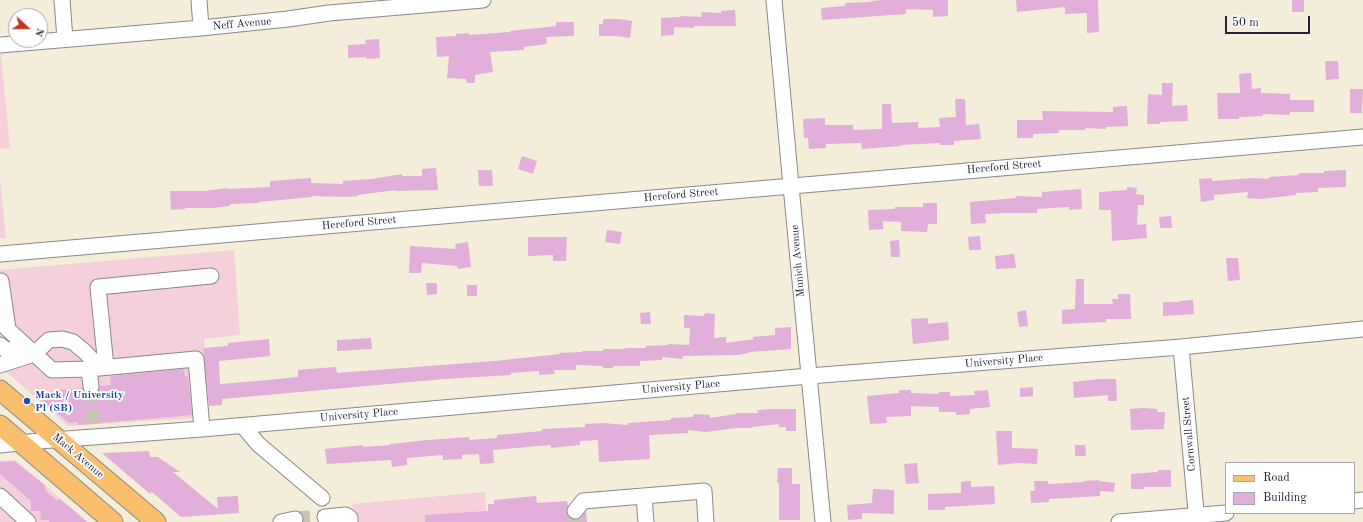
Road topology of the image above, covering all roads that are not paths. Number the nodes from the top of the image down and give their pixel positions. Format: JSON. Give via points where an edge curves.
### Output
{"nodes":[{"id":1,"x":62,"y":0,"type":"edge"},
{"id":2,"x":199,"y":0,"type":"edge"},
{"id":3,"x":484,"y":0,"type":"edge"},
{"id":4,"x":774,"y":0,"type":"edge"},
{"id":5,"x":460,"y":1,"type":"edge"},
{"id":6,"x":201,"y":28,"type":"junction"},
{"id":7,"x":65,"y":39,"type":"junction"},
{"id":8,"x":0,"y":45,"type":"edge"},
{"id":9,"x":1363,"y":137,"type":"edge"},
{"id":10,"x":791,"y":186,"type":"junction"},
{"id":11,"x":0,"y":254,"type":"edge"},
{"id":12,"x":211,"y":276,"type":"dead end"},
{"id":13,"x":0,"y":281,"type":"edge"},
{"id":14,"x":4,"y":326,"type":"edge"},
{"id":15,"x":1363,"y":329,"type":"edge"},
{"id":16,"x":0,"y":345,"type":"edge"},
{"id":17,"x":1180,"y":347,"type":"junction"},
{"id":18,"x":29,"y":349,"type":"junction"},
{"id":19,"x":0,"y":365,"type":"edge"},
{"id":20,"x":98,"y":367,"type":"junction"},
{"id":21,"x":809,"y":376,"type":"junction"},
{"id":22,"x":91,"y":387,"type":"tunnel mouth"},
{"id":23,"x":0,"y":390,"type":"edge"},
{"id":24,"x":0,"y":425,"type":"edge"},
{"id":25,"x":243,"y":426,"type":"junction"},
{"id":26,"x":202,"y":429,"type":"junction"},
{"id":27,"x":60,"y":440,"type":"junction"},
{"id":28,"x":21,"y":443,"type":"junction"},
{"id":29,"x":0,"y":446,"type":"edge"},
{"id":30,"x":0,"y":496,"type":"edge"},
{"id":31,"x":644,"y":496,"type":"junction"},
{"id":32,"x":322,"y":498,"type":"dead end"},
{"id":33,"x":576,"y":511,"type":"dead end"},
{"id":34,"x":1225,"y":513,"type":"edge"},
{"id":35,"x":325,"y":517,"type":"tunnel mouth"},
{"id":36,"x":1197,"y":519,"type":"edge"},
{"id":37,"x":28,"y":522,"type":"edge"},
{"id":38,"x":113,"y":522,"type":"edge"},
{"id":39,"x":156,"y":522,"type":"edge"},
{"id":40,"x":350,"y":522,"type":"edge"},
{"id":41,"x":646,"y":522,"type":"edge"},
{"id":42,"x":706,"y":522,"type":"edge"},
{"id":43,"x":823,"y":522,"type":"edge"},
{"id":44,"x":1119,"y":522,"type":"edge"}],
"edges":[{"from":1,"to":7,"type":"street"},
{"from":2,"to":6,"type":"street"},
{"from":3,"to":5,"type":"street","name":"Neff Avenue"},
{"from":4,"to":10,"type":"street","name":"Munich Avenue"},
{"from":5,"to":6,"type":"street","name":"Neff Avenue"},
{"from":6,"to":7,"type":"street","name":"Neff Avenue"},
{"from":7,"to":8,"type":"street","name":"Neff Avenue"},
{"from":9,"to":10,"type":"street","name":"Hereford Street"},
{"from":10,"to":11,"type":"street","name":"Hereford Street"},
{"from":10,"to":21,"type":"street","name":"Munich Avenue"},
{"from":12,"to":20,"type":"street","via":[[98,287]]},
{"from":13,"to":14,"type":"street"},
{"from":14,"to":18,"type":"street"},
{"from":15,"to":17,"type":"street","name":"University Place"},
{"from":16,"to":18,"type":"street","via":[[7,351]]},
{"from":17,"to":21,"type":"street","name":"University Place"},
{"from":17,"to":36,"type":"street","name":"Cornwall Street"},
{"from":18,"to":19,"type":"street"},
{"from":18,"to":20,"type":"street","via":[[52,370]]},
{"from":18,"to":20,"type":"street","via":[[48,340],[62,339],[73,342],[86,352]]},
{"from":20,"to":22,"type":"street"},
{"from":20,"to":26,"type":"street","via":[[196,359]]},
{"from":21,"to":25,"type":"street","name":"University Place"},
{"from":21,"to":43,"type":"street","name":"Munich Avenue"},
{"from":23,"to":27,"type":"main road","name":"Mack Avenue"},
{"from":24,"to":28,"type":"main road"},
{"from":25,"to":26,"type":"street","name":"University Place"},
{"from":25,"to":32,"type":"street","via":[[258,444]]},
{"from":26,"to":27,"type":"street","name":"University Place","via":[[93,431]]},
{"from":27,"to":28,"type":"street","name":"University Place"},
{"from":27,"to":39,"type":"main road","name":"Mack Avenue"},
{"from":28,"to":29,"type":"street","name":"University Place"},
{"from":28,"to":38,"type":"main road"},
{"from":30,"to":37,"type":"street"},
{"from":31,"to":33,"type":"street","via":[[583,501]]},
{"from":31,"to":41,"type":"street"},
{"from":31,"to":42,"type":"street","via":[[704,491]]},
{"from":34,"to":36,"type":"street"},
{"from":35,"to":40,"type":"street","via":[[346,515]]},
{"from":36,"to":44,"type":"street"}]}
